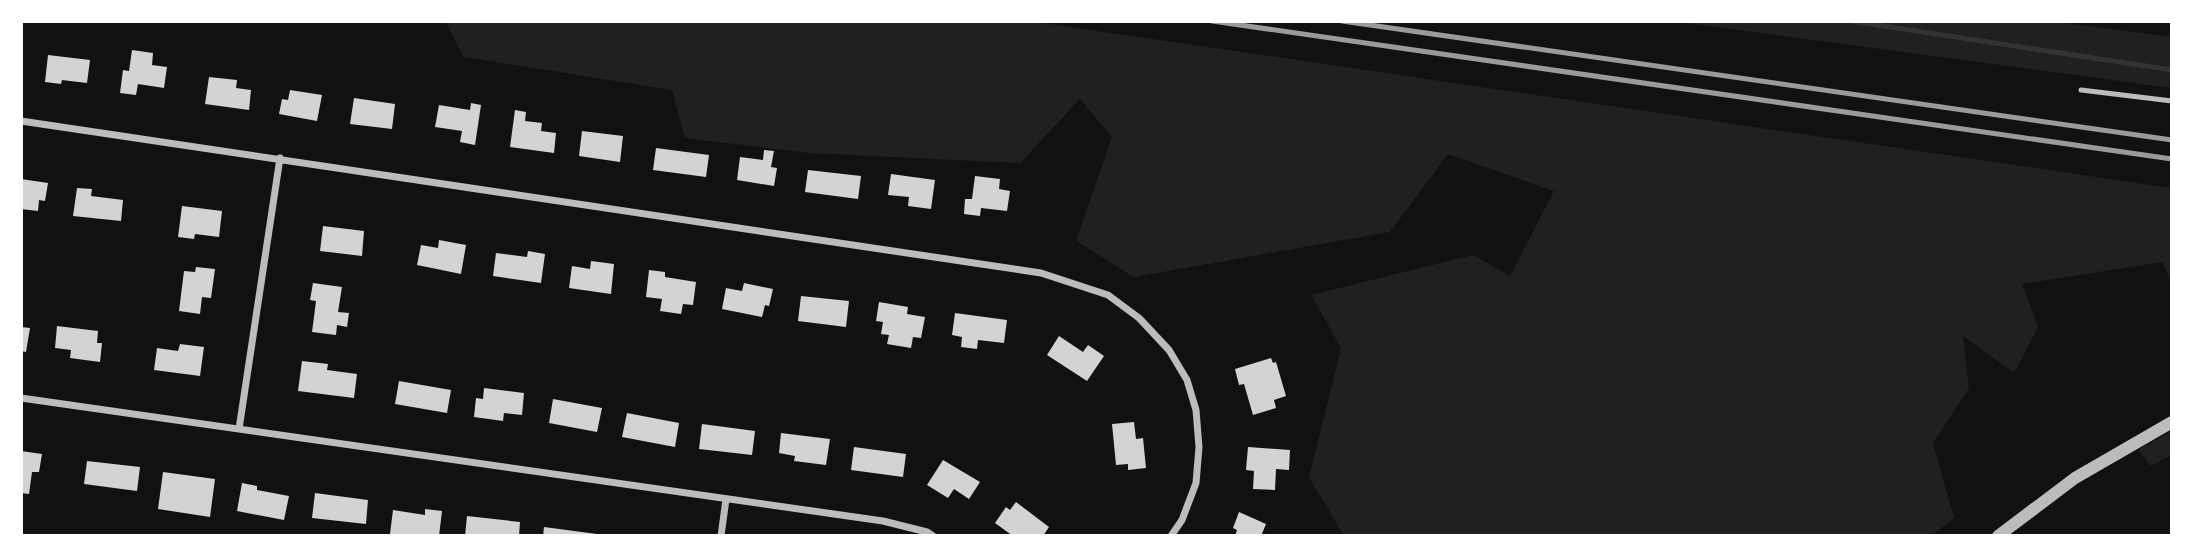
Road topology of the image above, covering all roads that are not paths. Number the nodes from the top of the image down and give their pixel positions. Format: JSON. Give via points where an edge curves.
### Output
{"nodes":[{"id":1,"x":2081,"y":90,"type":"dead end"},
{"id":2,"x":2172,"y":101,"type":"edge"},
{"id":3,"x":21,"y":121,"type":"edge"},
{"id":4,"x":280,"y":158,"type":"junction"},
{"id":5,"x":21,"y":398,"type":"edge"},
{"id":6,"x":2172,"y":422,"type":"edge"},
{"id":7,"x":239,"y":429,"type":"junction"},
{"id":8,"x":726,"y":499,"type":"junction"},
{"id":9,"x":721,"y":536,"type":"edge"},
{"id":10,"x":933,"y":536,"type":"edge"},
{"id":11,"x":1171,"y":536,"type":"edge"},
{"id":12,"x":1998,"y":536,"type":"edge"}],
"edges":[{"from":1,"to":2,"type":"lane"},
{"from":3,"to":4,"type":"street"},
{"from":4,"to":7,"type":"street"},
{"from":4,"to":11,"type":"street","via":[[1041,273],[1108,295],[1139,318],[1169,350],[1187,380],[1196,410],[1196,483]]},
{"from":5,"to":7,"type":"street"},
{"from":6,"to":12,"type":"street","via":[[2075,478]]},
{"from":7,"to":8,"type":"street"},
{"from":8,"to":9,"type":"street"},
{"from":8,"to":10,"type":"street","via":[[883,521]]}]}
